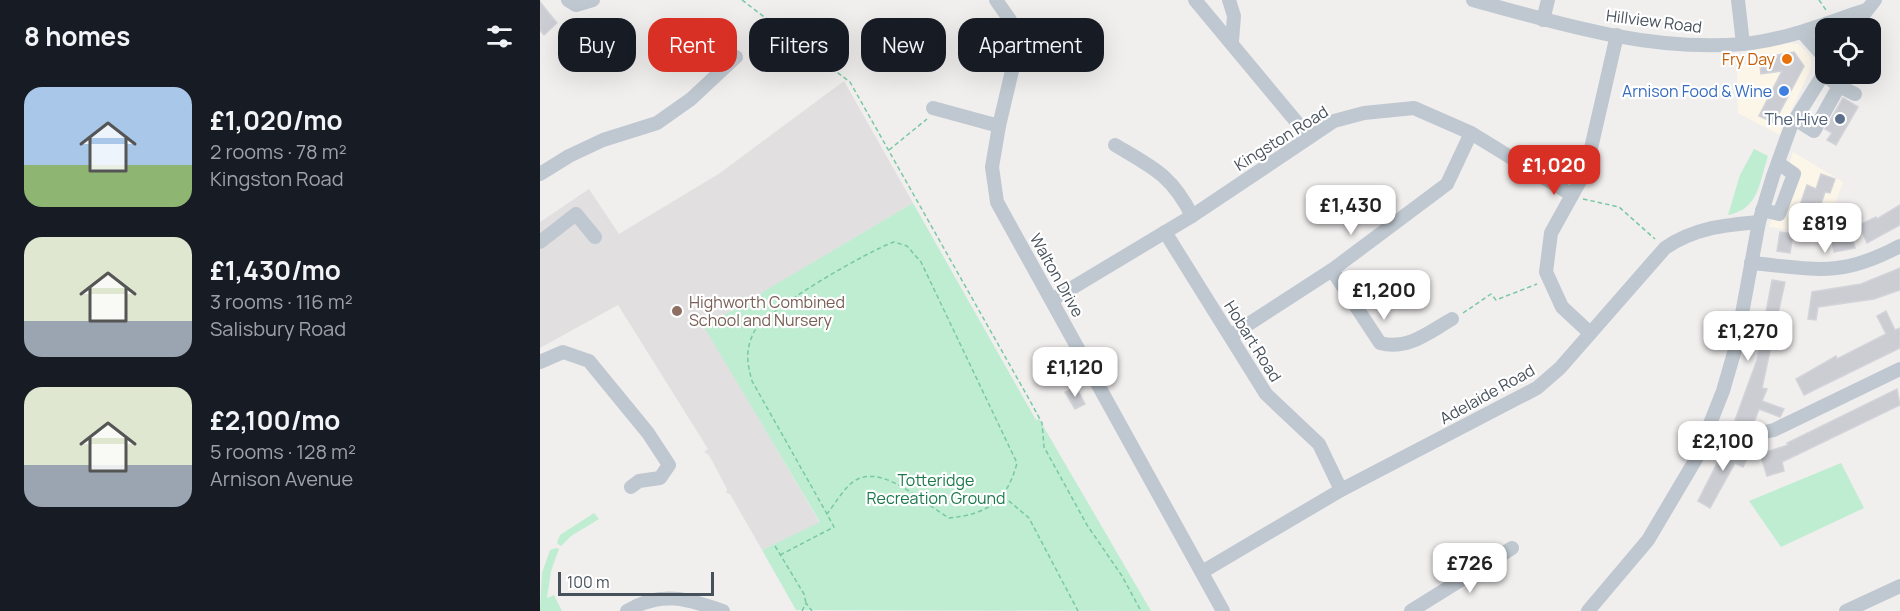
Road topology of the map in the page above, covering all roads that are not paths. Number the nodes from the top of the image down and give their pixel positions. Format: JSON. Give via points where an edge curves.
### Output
{"nodes":[{"id":1,"x":568,"y":0,"type":"edge"},
{"id":2,"x":593,"y":0,"type":"edge"},
{"id":3,"x":996,"y":0,"type":"edge"},
{"id":4,"x":1195,"y":0,"type":"edge"},
{"id":5,"x":1229,"y":0,"type":"edge"},
{"id":6,"x":1473,"y":0,"type":"edge"},
{"id":7,"x":1548,"y":0,"type":"edge"},
{"id":8,"x":1738,"y":0,"type":"edge"},
{"id":9,"x":1871,"y":5,"type":"edge"},
{"id":10,"x":1861,"y":18,"type":"edge"},
{"id":11,"x":1544,"y":20,"type":"junction"},
{"id":12,"x":1802,"y":32,"type":"junction"},
{"id":13,"x":1617,"y":35,"type":"junction"},
{"id":14,"x":1232,"y":41,"type":"junction"},
{"id":15,"x":1743,"y":44,"type":"junction"},
{"id":16,"x":1815,"y":47,"type":"edge"},
{"id":17,"x":720,"y":72,"type":"edge"},
{"id":18,"x":1817,"y":84,"type":"edge"},
{"id":19,"x":1839,"y":86,"type":"joint"},
{"id":20,"x":1856,"y":94,"type":"dead end"},
{"id":21,"x":935,"y":109,"type":"road end"},
{"id":22,"x":1795,"y":119,"type":"junction"},
{"id":23,"x":999,"y":126,"type":"junction"},
{"id":24,"x":1471,"y":133,"type":"junction"},
{"id":25,"x":1309,"y":136,"type":"junction"},
{"id":26,"x":1115,"y":145,"type":"dead end"},
{"id":27,"x":1778,"y":163,"type":"junction"},
{"id":28,"x":540,"y":174,"type":"edge"},
{"id":29,"x":1572,"y":196,"type":"junction"},
{"id":30,"x":1192,"y":216,"type":"junction"},
{"id":31,"x":1760,"y":216,"type":"junction"},
{"id":32,"x":1165,"y":232,"type":"junction"},
{"id":33,"x":595,"y":237,"type":"dead end"},
{"id":34,"x":540,"y":242,"type":"edge"},
{"id":35,"x":1900,"y":246,"type":"edge"},
{"id":36,"x":1751,"y":263,"type":"junction"},
{"id":37,"x":1332,"y":270,"type":"junction"},
{"id":38,"x":1052,"y":300,"type":"junction"},
{"id":39,"x":1452,"y":319,"type":"road end"},
{"id":40,"x":1590,"y":333,"type":"junction"},
{"id":41,"x":1230,"y":336,"type":"junction"},
{"id":42,"x":540,"y":362,"type":"edge"},
{"id":43,"x":1900,"y":369,"type":"edge"},
{"id":44,"x":1709,"y":426,"type":"junction"},
{"id":45,"x":631,"y":487,"type":"dead end"},
{"id":46,"x":1341,"y":490,"type":"junction"},
{"id":47,"x":1512,"y":548,"type":"dead end"},
{"id":48,"x":1202,"y":572,"type":"junction"},
{"id":49,"x":1900,"y":586,"type":"edge"},
{"id":50,"x":627,"y":611,"type":"edge"},
{"id":51,"x":723,"y":611,"type":"edge"},
{"id":52,"x":1224,"y":611,"type":"edge"},
{"id":53,"x":1411,"y":611,"type":"edge"},
{"id":54,"x":1588,"y":611,"type":"edge"},
{"id":55,"x":1846,"y":611,"type":"edge"}],
"edges":[{"from":1,"to":2,"type":"street","via":[[576,5]]},
{"from":3,"to":23,"type":"street","name":"Walton Drive","via":[[1010,20],[1015,58]]},
{"from":4,"to":14,"type":"street"},
{"from":5,"to":14,"type":"street","via":[[1234,16]]},
{"from":6,"to":11,"type":"street","name":"Hillview Road"},
{"from":7,"to":11,"type":"street"},
{"from":8,"to":15,"type":"street"},
{"from":9,"to":10,"type":"street"},
{"from":9,"to":12,"type":"street","name":"Hillview Road"},
{"from":11,"to":13,"type":"street","name":"Hillview Road"},
{"from":12,"to":15,"type":"street","name":"Hillview Road"},
{"from":12,"to":16,"type":"street"},
{"from":13,"to":15,"type":"street","name":"Hillview Road","via":[[1688,45]]},
{"from":13,"to":29,"type":"street","via":[[1586,170]]},
{"from":14,"to":25,"type":"street"},
{"from":17,"to":28,"type":"street","via":[[657,123],[603,140]]},
{"from":18,"to":22,"type":"street"},
{"from":19,"to":20,"type":"street"},
{"from":19,"to":22,"type":"street","via":[[1811,137]]},
{"from":21,"to":23,"type":"street"},
{"from":22,"to":27,"type":"street"},
{"from":23,"to":38,"type":"street","name":"Walton Drive","via":[[992,167],[997,202]]},
{"from":24,"to":25,"type":"street","name":"Kingston Road","via":[[1414,108],[1364,113],[1334,122]]},
{"from":24,"to":29,"type":"street","name":"Kingston Road"},
{"from":24,"to":37,"type":"street","via":[[1447,184]]},
{"from":25,"to":30,"type":"street","name":"Kingston Road"},
{"from":26,"to":30,"type":"street","via":[[1162,173],[1180,192]]},
{"from":27,"to":31,"type":"street"},
{"from":27,"to":31,"type":"street","name":"Adelaide Road","via":[[1794,174],[1779,214]]},
{"from":29,"to":40,"type":"street","via":[[1551,233],[1546,272],[1562,307]]},
{"from":30,"to":32,"type":"street","name":"Kingston Road"},
{"from":31,"to":36,"type":"street"},
{"from":31,"to":40,"type":"street","name":"Adelaide Road","via":[[1681,237],[1665,248]]},
{"from":32,"to":38,"type":"street","name":"Kingston Road"},
{"from":32,"to":41,"type":"street","name":"Hobart Road"},
{"from":33,"to":34,"type":"street","via":[[576,214]]},
{"from":35,"to":36,"type":"street","via":[[1869,262],[1832,271]]},
{"from":36,"to":44,"type":"street","via":[[1736,346]]},
{"from":37,"to":39,"type":"street","via":[[1380,343],[1393,347],[1407,344]]},
{"from":37,"to":41,"type":"street"},
{"from":38,"to":48,"type":"street","name":"Walton Drive"},
{"from":40,"to":46,"type":"street","name":"Adelaide Road","via":[[1537,388]]},
{"from":41,"to":46,"type":"street","name":"Hobart Road","via":[[1266,393],[1319,444]]},
{"from":42,"to":45,"type":"street","via":[[564,352],[589,361],[648,432],[669,465],[660,478],[639,481]]},
{"from":43,"to":44,"type":"street","via":[[1774,430],[1741,437]]},
{"from":44,"to":54,"type":"street","via":[[1682,484],[1648,540]]},
{"from":46,"to":48,"type":"street","name":"Adelaide Road"},
{"from":47,"to":53,"type":"street"},
{"from":48,"to":52,"type":"street","name":"Walton Drive"},
{"from":49,"to":55,"type":"street"},
{"from":50,"to":51,"type":"street","via":[[641,602],[685,598]]}]}
